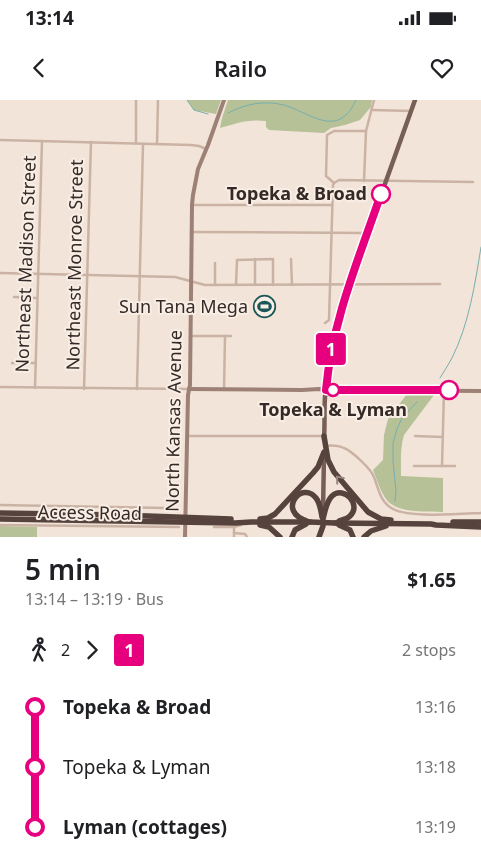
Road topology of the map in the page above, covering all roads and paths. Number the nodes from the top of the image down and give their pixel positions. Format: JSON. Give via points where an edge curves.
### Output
{"nodes":[{"id":1,"x":136,"y":100,"type":"edge"},
{"id":2,"x":158,"y":100,"type":"edge"},
{"id":3,"x":224,"y":100,"type":"edge"},
{"id":4,"x":374,"y":100,"type":"edge"},
{"id":5,"x":415,"y":100,"type":"edge"},
{"id":6,"x":372,"y":110,"type":"junction"},
{"id":7,"x":411,"y":111,"type":"junction"},
{"id":8,"x":366,"y":131,"type":"junction"},
{"id":9,"x":0,"y":140,"type":"edge"},
{"id":10,"x":42,"y":141,"type":"junction"},
{"id":11,"x":90,"y":142,"type":"junction"},
{"id":12,"x":136,"y":143,"type":"junction"},
{"id":13,"x":143,"y":144,"type":"junction"},
{"id":14,"x":157,"y":144,"type":"junction"},
{"id":15,"x":206,"y":149,"type":"junction"},
{"id":16,"x":364,"y":181,"type":"junction"},
{"id":17,"x":386,"y":181,"type":"junction"},
{"id":18,"x":472,"y":182,"type":"dead end"},
{"id":19,"x":334,"y":183,"type":"junction"},
{"id":20,"x":192,"y":205,"type":"junction"},
{"id":21,"x":332,"y":205,"type":"junction"},
{"id":22,"x":192,"y":232,"type":"junction"},
{"id":23,"x":332,"y":233,"type":"junction"},
{"id":24,"x":368,"y":233,"type":"junction"},
{"id":25,"x":255,"y":259,"type":"junction"},
{"id":26,"x":292,"y":259,"type":"dead end"},
{"id":27,"x":215,"y":263,"type":"dead end"},
{"id":28,"x":0,"y":273,"type":"edge"},
{"id":29,"x":38,"y":274,"type":"junction"},
{"id":30,"x":87,"y":275,"type":"junction"},
{"id":31,"x":140,"y":277,"type":"junction"},
{"id":32,"x":191,"y":282,"type":"junction"},
{"id":33,"x":331,"y":284,"type":"junction"},
{"id":34,"x":349,"y":284,"type":"junction"},
{"id":35,"x":440,"y":284,"type":"dead end"},
{"id":36,"x":215,"y":285,"type":"junction"},
{"id":37,"x":236,"y":285,"type":"junction"},
{"id":38,"x":255,"y":285,"type":"junction"},
{"id":39,"x":273,"y":285,"type":"junction"},
{"id":40,"x":292,"y":285,"type":"junction"},
{"id":41,"x":14,"y":297,"type":"dead end"},
{"id":42,"x":37,"y":298,"type":"junction"},
{"id":43,"x":325,"y":323,"type":"dead end"},
{"id":44,"x":190,"y":336,"type":"junction"},
{"id":45,"x":225,"y":336,"type":"junction"},
{"id":46,"x":232,"y":336,"type":"dead end"},
{"id":47,"x":12,"y":363,"type":"dead end"},
{"id":48,"x":36,"y":363,"type":"junction"},
{"id":49,"x":0,"y":388,"type":"edge"},
{"id":50,"x":35,"y":388,"type":"junction"},
{"id":51,"x":84,"y":389,"type":"junction"},
{"id":52,"x":137,"y":389,"type":"junction"},
{"id":53,"x":189,"y":390,"type":"junction"},
{"id":54,"x":224,"y":390,"type":"junction"},
{"id":55,"x":326,"y":390,"type":"junction"},
{"id":56,"x":444,"y":390,"type":"junction"},
{"id":57,"x":481,"y":391,"type":"edge"},
{"id":58,"x":188,"y":436,"type":"junction"},
{"id":59,"x":324,"y":436,"type":"junction"},
{"id":60,"x":415,"y":436,"type":"dead end"},
{"id":61,"x":443,"y":437,"type":"junction"},
{"id":62,"x":324,"y":448,"type":"junction"},
{"id":63,"x":414,"y":466,"type":"dead end"},
{"id":64,"x":442,"y":466,"type":"junction"},
{"id":65,"x":455,"y":466,"type":"dead end"},
{"id":66,"x":0,"y":505,"type":"edge"},
{"id":67,"x":166,"y":508,"type":"dead end"},
{"id":68,"x":0,"y":512,"type":"edge"},
{"id":69,"x":481,"y":513,"type":"edge"},
{"id":70,"x":481,"y":518,"type":"edge"},
{"id":71,"x":0,"y":519,"type":"edge"},
{"id":72,"x":323,"y":519,"type":"junction"},
{"id":73,"x":186,"y":520,"type":"junction"},
{"id":74,"x":248,"y":522,"type":"junction"},
{"id":75,"x":310,"y":522,"type":"junction"},
{"id":76,"x":473,"y":522,"type":"junction"},
{"id":77,"x":481,"y":522,"type":"edge"},
{"id":78,"x":335,"y":523,"type":"junction"},
{"id":79,"x":402,"y":524,"type":"junction"},
{"id":80,"x":431,"y":524,"type":"junction"},
{"id":81,"x":0,"y":525,"type":"edge"},
{"id":82,"x":323,"y":526,"type":"joint"},
{"id":83,"x":179,"y":527,"type":"dead end"},
{"id":84,"x":214,"y":527,"type":"dead end"},
{"id":85,"x":234,"y":527,"type":"junction"},
{"id":86,"x":481,"y":527,"type":"edge"},
{"id":87,"x":234,"y":533,"type":"junction"},
{"id":88,"x":185,"y":537,"type":"edge"},
{"id":89,"x":234,"y":537,"type":"edge"},
{"id":90,"x":247,"y":537,"type":"edge"},
{"id":91,"x":280,"y":537,"type":"edge"},
{"id":92,"x":292,"y":537,"type":"edge"},
{"id":93,"x":322,"y":537,"type":"edge"},
{"id":94,"x":353,"y":537,"type":"edge"},
{"id":95,"x":364,"y":537,"type":"edge"}],
"edges":[{"from":1,"to":12,"type":"street"},
{"from":2,"to":14,"type":"street"},
{"from":3,"to":15,"type":"main road","name":"North Kansas Avenue"},
{"from":4,"to":6,"type":"street"},
{"from":5,"to":7,"type":"main road"},
{"from":6,"to":7,"type":"street"},
{"from":6,"to":8,"type":"street"},
{"from":7,"to":17,"type":"main road"},
{"from":8,"to":16,"type":"street"},
{"from":8,"to":19,"type":"street","via":[[334,131],[326,135],[326,176]]},
{"from":9,"to":10,"type":"street"},
{"from":10,"to":11,"type":"street"},
{"from":10,"to":29,"type":"street","name":"Northeast Madison Street"},
{"from":11,"to":12,"type":"street"},
{"from":11,"to":30,"type":"street","name":"Northeast Monroe Street"},
{"from":12,"to":13,"type":"street"},
{"from":13,"to":14,"type":"street"},
{"from":13,"to":31,"type":"street"},
{"from":14,"to":15,"type":"street","via":[[194,145]]},
{"from":15,"to":20,"type":"main road","name":"North Kansas Avenue","via":[[198,169]]},
{"from":16,"to":17,"type":"street"},
{"from":16,"to":19,"type":"street","via":[[339,180]]},
{"from":17,"to":18,"type":"street"},
{"from":17,"to":24,"type":"main road"},
{"from":19,"to":21,"type":"street"},
{"from":20,"to":21,"type":"street"},
{"from":20,"to":22,"type":"main road","name":"North Kansas Avenue"},
{"from":21,"to":23,"type":"street"},
{"from":22,"to":23,"type":"street"},
{"from":22,"to":32,"type":"main road","name":"North Kansas Avenue"},
{"from":23,"to":24,"type":"street"},
{"from":23,"to":33,"type":"street"},
{"from":24,"to":34,"type":"main road"},
{"from":25,"to":37,"type":"street","via":[[237,260]]},
{"from":25,"to":38,"type":"street"},
{"from":25,"to":39,"type":"street","via":[[273,259]]},
{"from":26,"to":40,"type":"street"},
{"from":27,"to":36,"type":"street"},
{"from":28,"to":29,"type":"street"},
{"from":29,"to":30,"type":"street"},
{"from":29,"to":42,"type":"street","name":"Northeast Madison Street"},
{"from":30,"to":31,"type":"street"},
{"from":30,"to":51,"type":"street","name":"Northeast Monroe Street"},
{"from":31,"to":32,"type":"street","via":[[175,277]]},
{"from":31,"to":52,"type":"street"},
{"from":32,"to":36,"type":"street"},
{"from":32,"to":44,"type":"main road","name":"North Kansas Avenue"},
{"from":33,"to":34,"type":"street"},
{"from":33,"to":40,"type":"street"},
{"from":33,"to":43,"type":"street","via":[[329,320]]},
{"from":34,"to":35,"type":"street"},
{"from":34,"to":55,"type":"main road","via":[[334,337]]},
{"from":36,"to":37,"type":"street"},
{"from":37,"to":38,"type":"street"},
{"from":38,"to":39,"type":"street"},
{"from":39,"to":40,"type":"street"},
{"from":41,"to":42,"type":"street"},
{"from":42,"to":48,"type":"street","name":"Northeast Madison Street"},
{"from":44,"to":45,"type":"street"},
{"from":44,"to":53,"type":"main road","name":"North Kansas Avenue"},
{"from":45,"to":46,"type":"street"},
{"from":45,"to":54,"type":"street"},
{"from":47,"to":48,"type":"street"},
{"from":48,"to":50,"type":"street","name":"Northeast Madison Street"},
{"from":49,"to":50,"type":"street"},
{"from":50,"to":51,"type":"street"},
{"from":51,"to":52,"type":"street"},
{"from":52,"to":53,"type":"street"},
{"from":53,"to":54,"type":"main road"},
{"from":53,"to":58,"type":"main road","name":"North Kansas Avenue"},
{"from":54,"to":55,"type":"main road"},
{"from":55,"to":56,"type":"main road"},
{"from":55,"to":59,"type":"main road"},
{"from":56,"to":57,"type":"main road"},
{"from":56,"to":61,"type":"street"},
{"from":58,"to":59,"type":"street"},
{"from":58,"to":73,"type":"main road","name":"North Kansas Avenue"},
{"from":59,"to":62,"type":"highway"},
{"from":60,"to":61,"type":"street"},
{"from":61,"to":64,"type":"street"},
{"from":62,"to":69,"type":"street","via":[[338,446],[348,450],[371,472],[383,501],[397,511],[409,514]]},
{"from":62,"to":72,"type":"main road"},
{"from":62,"to":74,"type":"highway","via":[[318,467],[275,514]]},
{"from":79,"to":62,"type":"highway","one_way":true,"via":[[382,519],[365,509],[332,470]]},
{"from":63,"to":64,"type":"street"},
{"from":64,"to":65,"type":"street"},
{"from":66,"to":67,"type":"street"},
{"from":68,"to":73,"type":"highway"},
{"from":70,"to":76,"type":"highway"},
{"from":71,"to":73,"type":"highway"},
{"from":72,"to":75,"type":"highway","via":[[317,499],[302,493],[295,498],[292,508],[299,518]]},
{"from":72,"to":78,"type":"highway","via":[[332,496],[344,494],[351,498],[353,510],[349,517]]},
{"from":72,"to":82,"type":"main road"},
{"from":73,"to":74,"type":"highway"},
{"from":73,"to":88,"type":"main road","name":"North Kansas Avenue"},
{"from":74,"to":75,"type":"highway"},
{"from":74,"to":85,"type":"street"},
{"from":74,"to":91,"type":"highway","via":[[269,527]]},
{"from":75,"to":78,"type":"highway","bridge":true},
{"from":75,"to":92,"type":"highway","via":[[293,532]]},
{"from":76,"to":77,"type":"highway"},
{"from":76,"to":80,"type":"highway"},
{"from":78,"to":79,"type":"highway"},
{"from":78,"to":94,"type":"highway","via":[[347,528]]},
{"from":79,"to":80,"type":"highway"},
{"from":79,"to":95,"type":"highway","via":[[378,528]]},
{"from":80,"to":86,"type":"highway"},
{"from":81,"to":83,"type":"street","name":"Access Road"},
{"from":82,"to":93,"type":"highway"},
{"from":84,"to":85,"type":"street"},
{"from":85,"to":87,"type":"street"},
{"from":87,"to":89,"type":"street"},
{"from":87,"to":90,"type":"street"}]}
